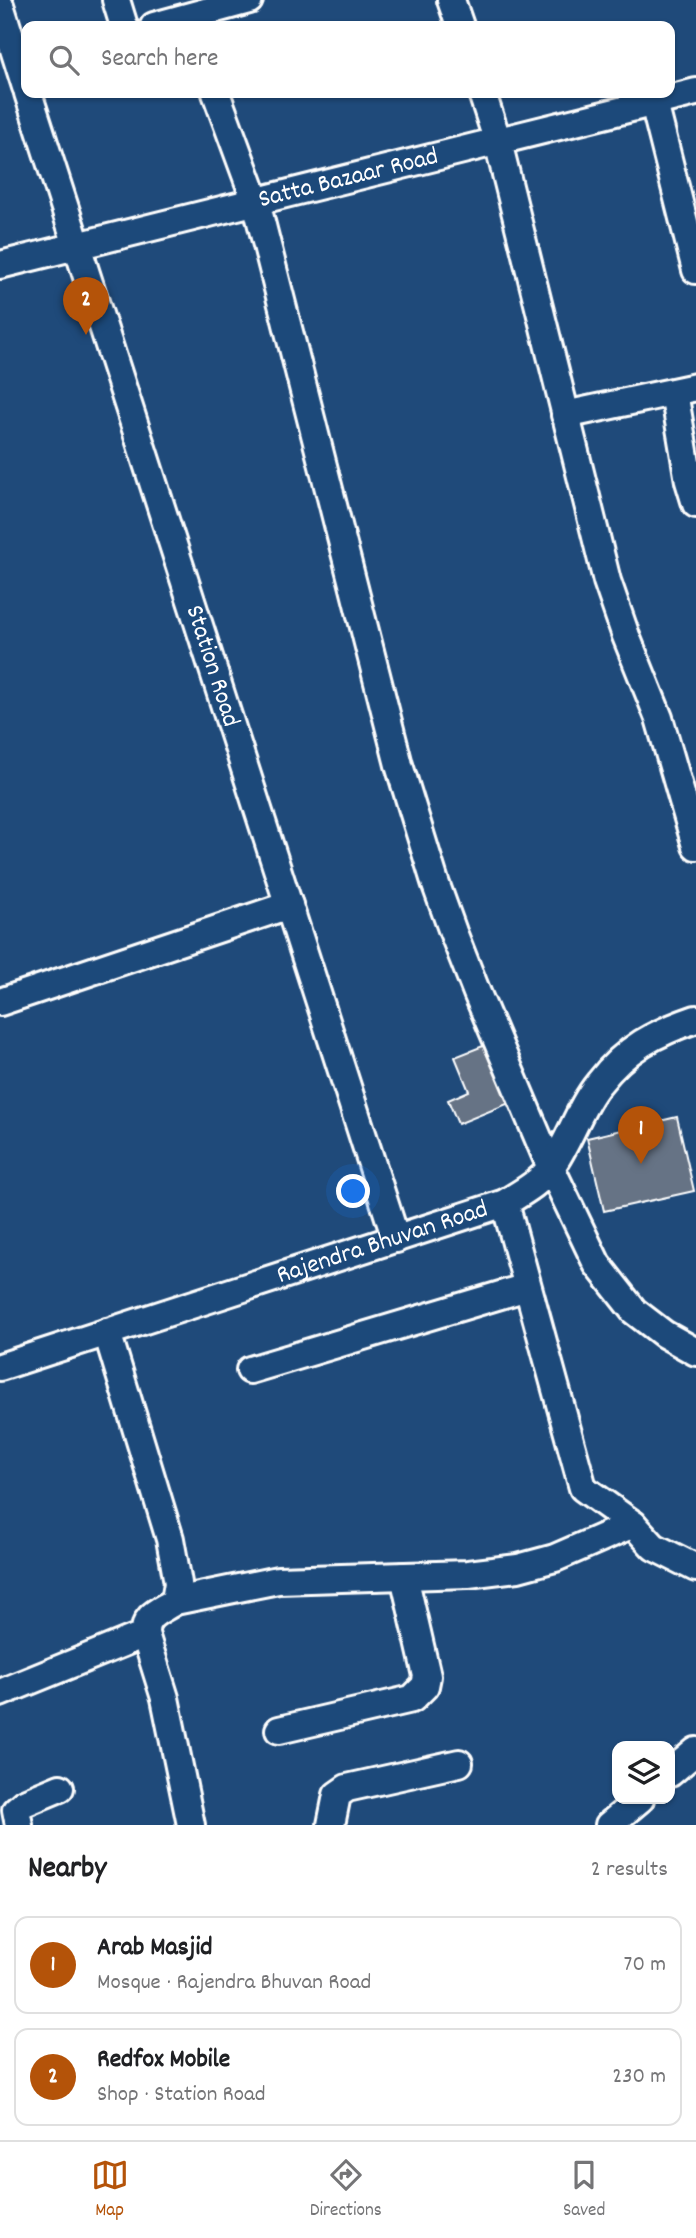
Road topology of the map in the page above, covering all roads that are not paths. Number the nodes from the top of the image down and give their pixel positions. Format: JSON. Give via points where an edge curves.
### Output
{"nodes":[{"id":1,"x":116,"y":0,"type":"edge"},
{"id":2,"x":249,"y":0,"type":"edge"},
{"id":3,"x":451,"y":0,"type":"edge"},
{"id":4,"x":0,"y":5,"type":"edge"},
{"id":5,"x":122,"y":21,"type":"edge"},
{"id":6,"x":193,"y":21,"type":"edge"},
{"id":7,"x":458,"y":21,"type":"edge"},
{"id":8,"x":21,"y":66,"type":"edge"},
{"id":9,"x":696,"y":92,"type":"edge"},
{"id":10,"x":31,"y":98,"type":"edge"},
{"id":11,"x":218,"y":98,"type":"edge"},
{"id":12,"x":484,"y":98,"type":"edge"},
{"id":13,"x":673,"y":98,"type":"edge"},
{"id":14,"x":675,"y":98,"type":"edge"},
{"id":15,"x":654,"y":103,"type":"junction"},
{"id":16,"x":498,"y":142,"type":"junction"},
{"id":17,"x":256,"y":202,"type":"junction"},
{"id":18,"x":77,"y":245,"type":"junction"},
{"id":19,"x":0,"y":265,"type":"edge"},
{"id":20,"x":696,"y":270,"type":"edge"},
{"id":21,"x":685,"y":389,"type":"edge"},
{"id":22,"x":565,"y":415,"type":"junction"},
{"id":23,"x":696,"y":504,"type":"edge"},
{"id":24,"x":696,"y":846,"type":"edge"},
{"id":25,"x":289,"y":905,"type":"junction"},
{"id":26,"x":0,"y":1002,"type":"edge"},
{"id":27,"x":696,"y":1019,"type":"edge"},
{"id":28,"x":551,"y":1168,"type":"junction"},
{"id":29,"x":505,"y":1203,"type":"junction"},
{"id":30,"x":396,"y":1239,"type":"junction"},
{"id":31,"x":527,"y":1287,"type":"junction"},
{"id":32,"x":107,"y":1332,"type":"junction"},
{"id":33,"x":696,"y":1352,"type":"edge"},
{"id":34,"x":0,"y":1367,"type":"edge"},
{"id":35,"x":250,"y":1370,"type":"dead end"},
{"id":36,"x":633,"y":1524,"type":"junction"},
{"id":37,"x":696,"y":1568,"type":"edge"},
{"id":38,"x":404,"y":1576,"type":"junction"},
{"id":39,"x":175,"y":1601,"type":"junction"},
{"id":40,"x":145,"y":1634,"type":"junction"},
{"id":41,"x":0,"y":1693,"type":"edge"},
{"id":42,"x":279,"y":1730,"type":"dead end"},
{"id":43,"x":696,"y":1751,"type":"edge"},
{"id":44,"x":459,"y":1763,"type":"dead end"},
{"id":45,"x":675,"y":1769,"type":"edge"},
{"id":46,"x":60,"y":1788,"type":"dead end"},
{"id":47,"x":634,"y":1804,"type":"edge"},
{"id":48,"x":19,"y":1825,"type":"edge"},
{"id":49,"x":191,"y":1825,"type":"edge"},
{"id":50,"x":331,"y":1825,"type":"edge"},
{"id":51,"x":609,"y":1825,"type":"edge"}],
"edges":[{"from":1,"to":5,"type":"street"},
{"from":2,"to":6,"type":"street"},
{"from":3,"to":7,"type":"street"},
{"from":4,"to":8,"type":"street","name":"Station Road"},
{"from":9,"to":14,"type":"street","name":"Satta Bazaar Road"},
{"from":10,"to":18,"type":"street","name":"Station Road"},
{"from":11,"to":17,"type":"street"},
{"from":12,"to":16,"type":"street"},
{"from":13,"to":15,"type":"street","name":"Satta Bazaar Road"},
{"from":15,"to":16,"type":"street","name":"Satta Bazaar Road"},
{"from":15,"to":20,"type":"street"},
{"from":16,"to":17,"type":"street","name":"Satta Bazaar Road"},
{"from":16,"to":22,"type":"street"},
{"from":17,"to":18,"type":"street","name":"Satta Bazaar Road"},
{"from":17,"to":28,"type":"street","via":[[413,814],[477,993]]},
{"from":18,"to":19,"type":"street","name":"Satta Bazaar Road"},
{"from":18,"to":25,"type":"street","name":"Station Road"},
{"from":21,"to":22,"type":"street"},
{"from":21,"to":23,"type":"street","via":[[689,481]]},
{"from":22,"to":24,"type":"street","via":[[607,581],[659,718]]},
{"from":25,"to":26,"type":"street"},
{"from":25,"to":30,"type":"street","name":"Station Road"},
{"from":27,"to":28,"type":"street","name":"Rajendra Bhuvan Road","via":[[630,1049],[597,1084]]},
{"from":28,"to":29,"type":"street","name":"Rajendra Bhuvan Road"},
{"from":28,"to":33,"type":"street","via":[[597,1264],[615,1290],[664,1334]]},
{"from":29,"to":30,"type":"street","name":"Rajendra Bhuvan Road"},
{"from":29,"to":31,"type":"street"},
{"from":30,"to":32,"type":"street","name":"Rajendra Bhuvan Road"},
{"from":31,"to":35,"type":"street"},
{"from":31,"to":36,"type":"street","via":[[583,1488]]},
{"from":32,"to":34,"type":"street","name":"Rajendra Bhuvan Road"},
{"from":32,"to":39,"type":"street","via":[[170,1539],[178,1583]]},
{"from":36,"to":37,"type":"street","via":[[654,1547]]},
{"from":36,"to":38,"type":"street","via":[[555,1558],[518,1568]]},
{"from":38,"to":39,"type":"street","via":[[278,1580]]},
{"from":38,"to":42,"type":"street","via":[[428,1676],[425,1686],[412,1699]]},
{"from":39,"to":40,"type":"street","via":[[149,1616]]},
{"from":40,"to":41,"type":"street"},
{"from":40,"to":49,"type":"street","via":[[165,1698]]},
{"from":43,"to":45,"type":"street"},
{"from":44,"to":50,"type":"street","via":[[347,1788],[337,1795]]},
{"from":46,"to":48,"type":"street","via":[[16,1810]]},
{"from":47,"to":51,"type":"street"}]}
